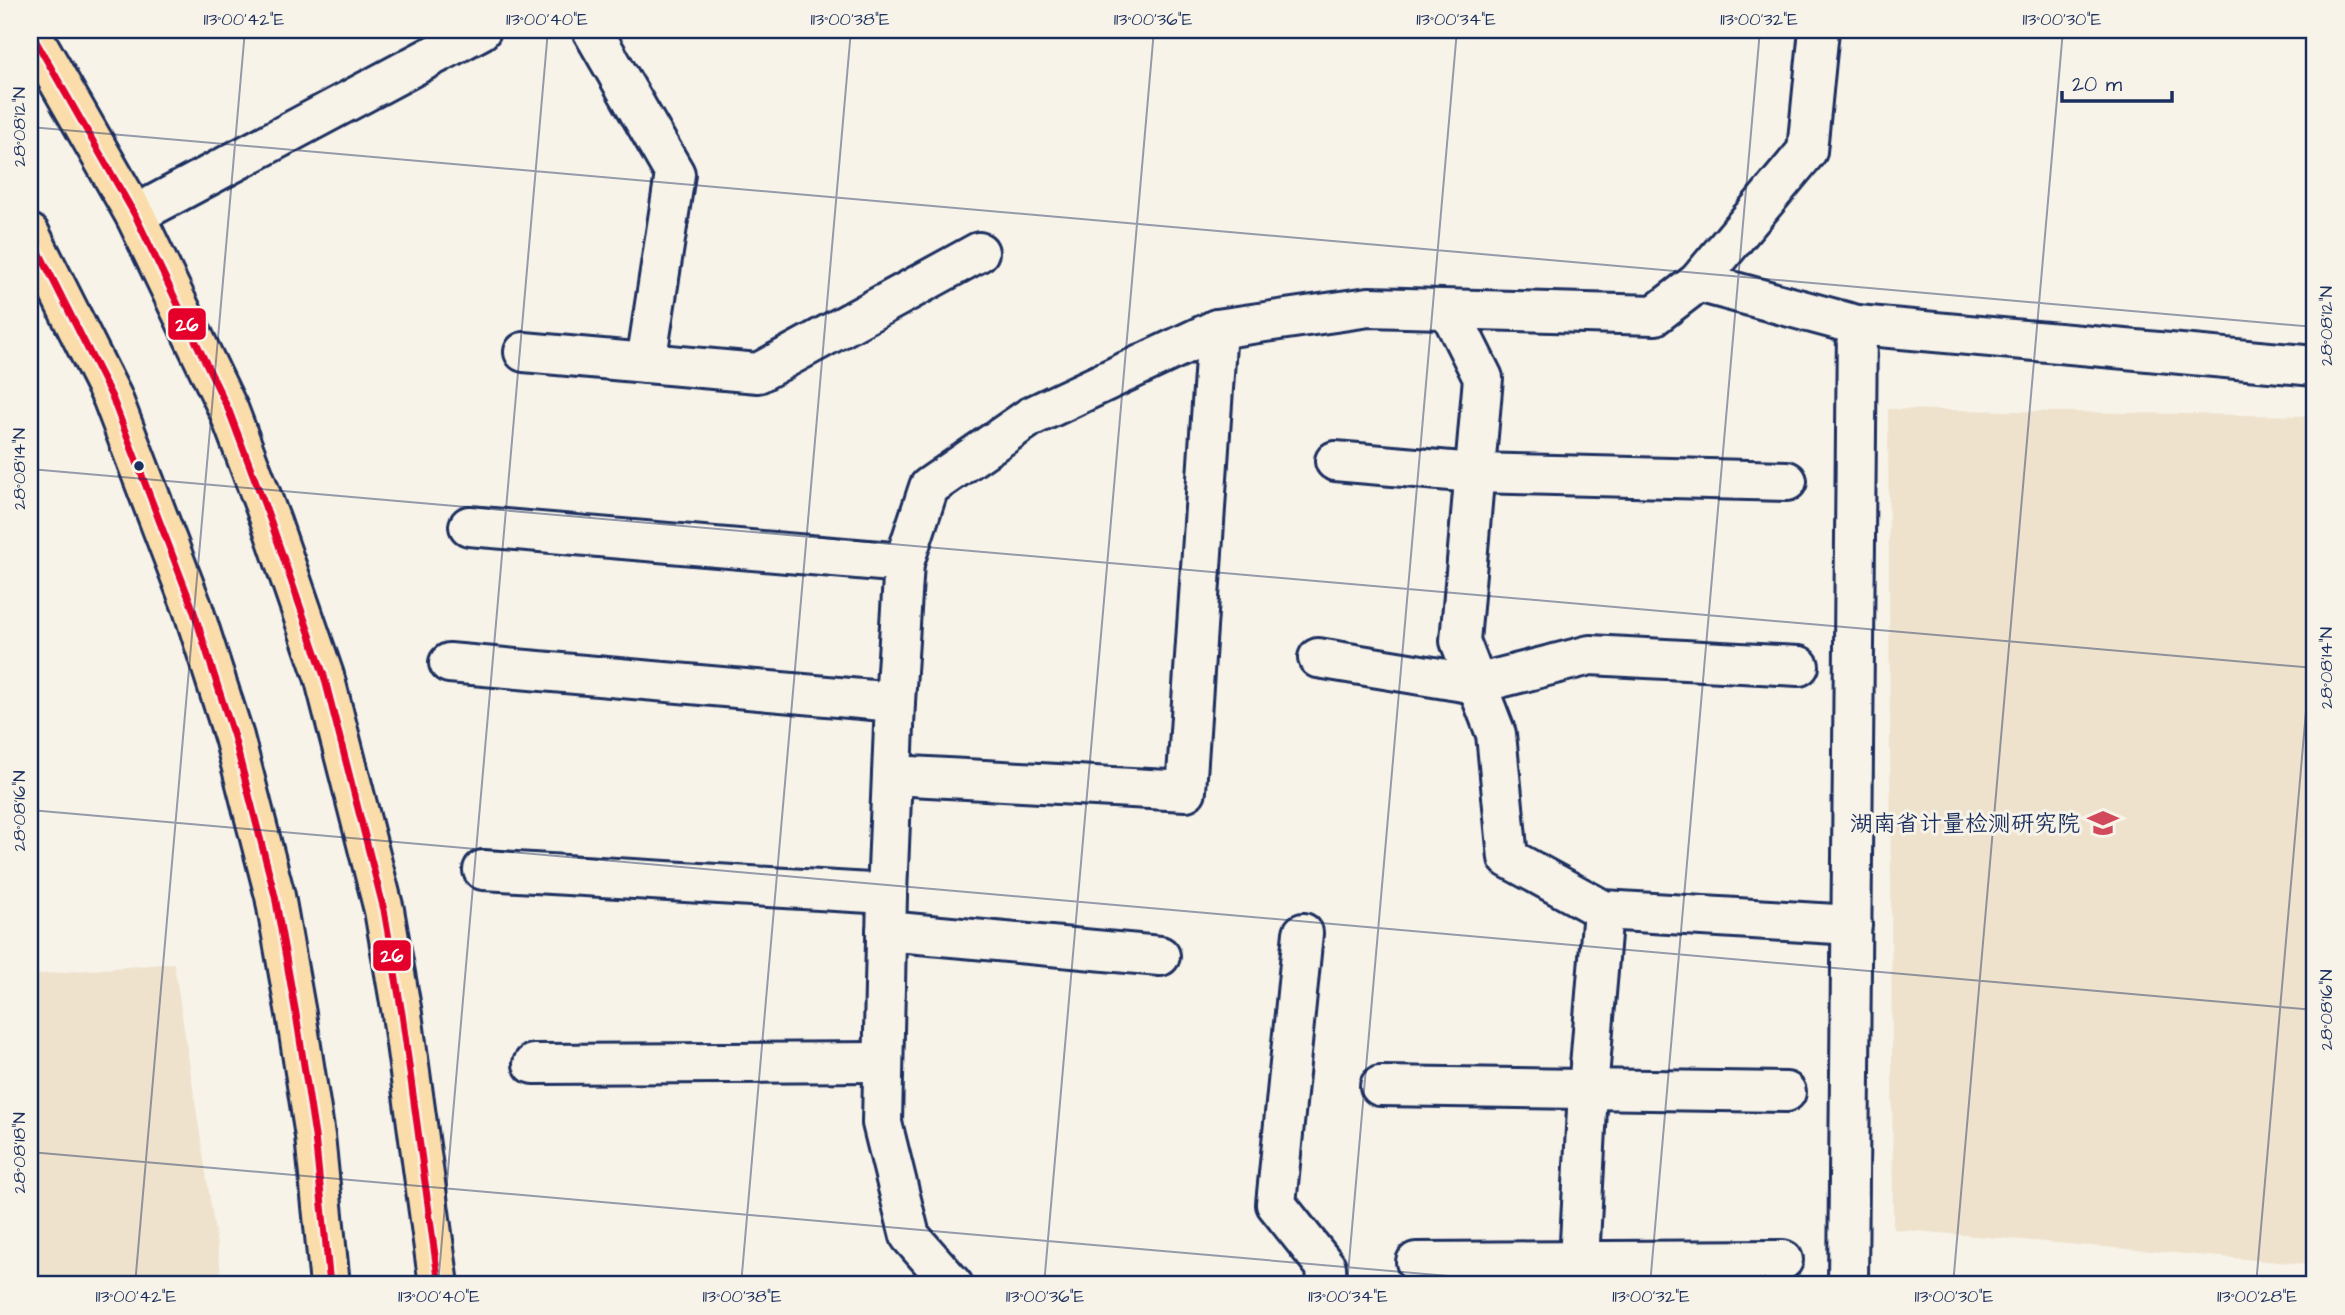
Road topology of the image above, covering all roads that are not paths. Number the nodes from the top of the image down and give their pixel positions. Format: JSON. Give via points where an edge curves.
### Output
{"nodes":[{"id":1,"x":481,"y":30,"type":"edge"},
{"id":2,"x":592,"y":30,"type":"edge"},
{"id":3,"x":1819,"y":30,"type":"edge"},
{"id":4,"x":30,"y":31,"type":"edge"},
{"id":5,"x":135,"y":215,"type":"junction"},
{"id":6,"x":30,"y":234,"type":"edge"},
{"id":7,"x":979,"y":252,"type":"dead end"},
{"id":8,"x":1698,"y":282,"type":"junction"},
{"id":9,"x":1449,"y":310,"type":"junction"},
{"id":10,"x":1857,"y":325,"type":"junction"},
{"id":11,"x":1217,"y":329,"type":"junction"},
{"id":12,"x":524,"y":352,"type":"dead end"},
{"id":13,"x":646,"y":363,"type":"junction"},
{"id":14,"x":2315,"y":366,"type":"edge"},
{"id":15,"x":1335,"y":461,"type":"dead end"},
{"id":16,"x":1474,"y":473,"type":"junction"},
{"id":17,"x":1787,"y":481,"type":"dead end"},
{"id":18,"x":469,"y":527,"type":"dead end"},
{"id":19,"x":904,"y":563,"type":"junction"},
{"id":20,"x":1318,"y":658,"type":"dead end"},
{"id":21,"x":449,"y":663,"type":"dead end"},
{"id":22,"x":1799,"y":666,"type":"dead end"},
{"id":23,"x":1476,"y":684,"type":"junction"},
{"id":24,"x":895,"y":702,"type":"junction"},
{"id":25,"x":892,"y":775,"type":"junction"},
{"id":26,"x":483,"y":870,"type":"dead end"},
{"id":27,"x":1603,"y":910,"type":"junction"},
{"id":28,"x":887,"y":913,"type":"junction"},
{"id":29,"x":1852,"y":925,"type":"junction"},
{"id":30,"x":1303,"y":933,"type":"dead end"},
{"id":31,"x":1160,"y":956,"type":"dead end"},
{"id":32,"x":883,"y":1062,"type":"junction"},
{"id":33,"x":533,"y":1064,"type":"dead end"},
{"id":34,"x":1380,"y":1086,"type":"dead end"},
{"id":35,"x":1588,"y":1090,"type":"junction"},
{"id":36,"x":1786,"y":1091,"type":"dead end"},
{"id":37,"x":1580,"y":1261,"type":"junction"},
{"id":38,"x":1783,"y":1261,"type":"dead end"},
{"id":39,"x":1416,"y":1262,"type":"dead end"},
{"id":40,"x":330,"y":1285,"type":"edge"},
{"id":41,"x":439,"y":1285,"type":"edge"},
{"id":42,"x":953,"y":1285,"type":"edge"},
{"id":43,"x":1327,"y":1285,"type":"edge"},
{"id":44,"x":1848,"y":1285,"type":"edge"}],
"edges":[{"from":1,"to":5,"type":"street"},
{"from":2,"to":13,"type":"street","via":[[675,174]]},
{"from":3,"to":8,"type":"street","via":[[1807,151]]},
{"from":4,"to":5,"type":"main road"},
{"from":5,"to":41,"type":"main road","via":[[229,411],[324,676],[384,910]]},
{"from":6,"to":40,"type":"main road","via":[[112,397],[193,609],[234,737],[275,896],[296,1014],[315,1136]]},
{"from":7,"to":13,"type":"street","via":[[758,373]]},
{"from":8,"to":9,"type":"street","via":[[1655,315]]},
{"from":8,"to":10,"type":"street"},
{"from":9,"to":11,"type":"street","via":[[1369,307]]},
{"from":9,"to":16,"type":"street","via":[[1483,378]]},
{"from":10,"to":14,"type":"street"},
{"from":10,"to":29,"type":"street"},
{"from":11,"to":19,"type":"street","via":[[1030,417],[929,487]]},
{"from":11,"to":25,"type":"street","via":[[1186,791]]},
{"from":12,"to":13,"type":"street"},
{"from":15,"to":16,"type":"street"},
{"from":16,"to":17,"type":"street"},
{"from":16,"to":23,"type":"street","via":[[1460,641]]},
{"from":18,"to":19,"type":"street"},
{"from":19,"to":24,"type":"street"},
{"from":20,"to":23,"type":"street"},
{"from":21,"to":24,"type":"street"},
{"from":22,"to":23,"type":"street","via":[[1590,655]]},
{"from":23,"to":27,"type":"street","via":[[1496,734],[1508,858]]},
{"from":24,"to":25,"type":"street"},
{"from":25,"to":28,"type":"street"},
{"from":26,"to":28,"type":"street"},
{"from":27,"to":29,"type":"street"},
{"from":27,"to":35,"type":"street"},
{"from":28,"to":31,"type":"street"},
{"from":28,"to":32,"type":"street"},
{"from":29,"to":44,"type":"street"},
{"from":30,"to":43,"type":"street","via":[[1276,1204],[1326,1267]]},
{"from":32,"to":33,"type":"street"},
{"from":32,"to":42,"type":"street","via":[[883,1123],[910,1236]]},
{"from":34,"to":35,"type":"street"},
{"from":35,"to":36,"type":"street"},
{"from":35,"to":37,"type":"street"},
{"from":37,"to":38,"type":"street"},
{"from":37,"to":39,"type":"street"}]}
